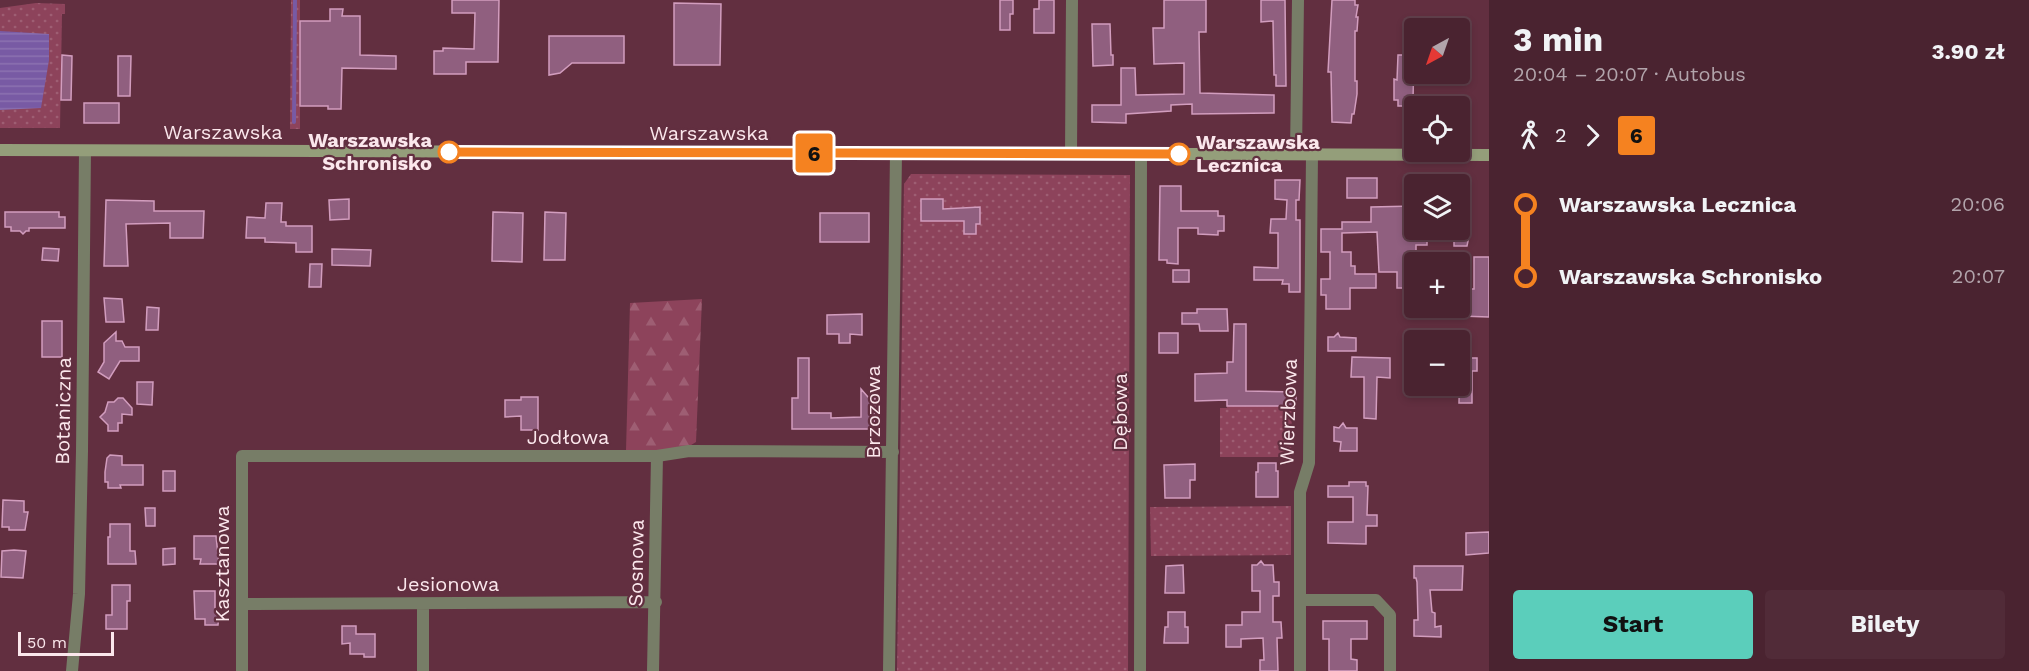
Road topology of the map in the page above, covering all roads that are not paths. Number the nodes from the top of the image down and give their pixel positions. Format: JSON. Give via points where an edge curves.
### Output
{"nodes":[{"id":1,"x":1072,"y":0,"type":"edge"},
{"id":2,"x":1298,"y":0,"type":"edge"},
{"id":3,"x":0,"y":150,"type":"edge"},
{"id":4,"x":85,"y":151,"type":"junction"},
{"id":5,"x":896,"y":153,"type":"junction"},
{"id":6,"x":1071,"y":154,"type":"junction"},
{"id":7,"x":1141,"y":154,"type":"junction"},
{"id":8,"x":1296,"y":154,"type":"junction"},
{"id":9,"x":1312,"y":154,"type":"junction"},
{"id":10,"x":1489,"y":155,"type":"edge"},
{"id":11,"x":893,"y":452,"type":"junction"},
{"id":12,"x":242,"y":456,"type":"joint"},
{"id":13,"x":657,"y":456,"type":"junction"},
{"id":14,"x":1300,"y":600,"type":"junction"},
{"id":15,"x":656,"y":602,"type":"junction"},
{"id":16,"x":242,"y":604,"type":"junction"},
{"id":17,"x":423,"y":604,"type":"junction"},
{"id":18,"x":72,"y":671,"type":"edge"},
{"id":19,"x":242,"y":671,"type":"edge"},
{"id":20,"x":423,"y":671,"type":"edge"},
{"id":21,"x":653,"y":671,"type":"edge"},
{"id":22,"x":889,"y":671,"type":"edge"},
{"id":23,"x":1140,"y":671,"type":"edge"},
{"id":24,"x":1300,"y":671,"type":"edge"},
{"id":25,"x":1390,"y":671,"type":"edge"}],
"edges":[{"from":1,"to":6,"type":"street"},
{"from":2,"to":8,"type":"street"},
{"from":3,"to":4,"type":"main road","name":"Warszawska"},
{"from":4,"to":5,"type":"main road","name":"Warszawska"},
{"from":4,"to":18,"type":"street","name":"Botaniczna","via":[[79,594]]},
{"from":5,"to":6,"type":"main road","name":"Warszawska"},
{"from":5,"to":11,"type":"street","name":"Brzozowa"},
{"from":6,"to":7,"type":"main road","name":"Warszawska"},
{"from":7,"to":8,"type":"main road","name":"Warszawska"},
{"from":7,"to":23,"type":"street","name":"Dębowa"},
{"from":8,"to":9,"type":"main road","name":"Warszawska"},
{"from":9,"to":10,"type":"main road","name":"Warszawska"},
{"from":9,"to":14,"type":"street","name":"Wierzbowa","via":[[1310,463],[1300,492]]},
{"from":11,"to":13,"type":"street","name":"Jodłowa","via":[[689,451]]},
{"from":11,"to":22,"type":"street","name":"Brzozowa"},
{"from":12,"to":13,"type":"street","name":"Jodłowa"},
{"from":12,"to":16,"type":"street","name":"Kasztanowa"},
{"from":13,"to":15,"type":"street","name":"Sosnowa"},
{"from":14,"to":24,"type":"street","name":"Wierzbowa"},
{"from":14,"to":25,"type":"street","via":[[1376,600],[1390,615]]},
{"from":15,"to":17,"type":"street","name":"Jesionowa"},
{"from":15,"to":21,"type":"street","name":"Sosnowa"},
{"from":16,"to":17,"type":"street","name":"Jesionowa"},
{"from":16,"to":19,"type":"street","name":"Kasztanowa"},
{"from":17,"to":20,"type":"street"}]}
